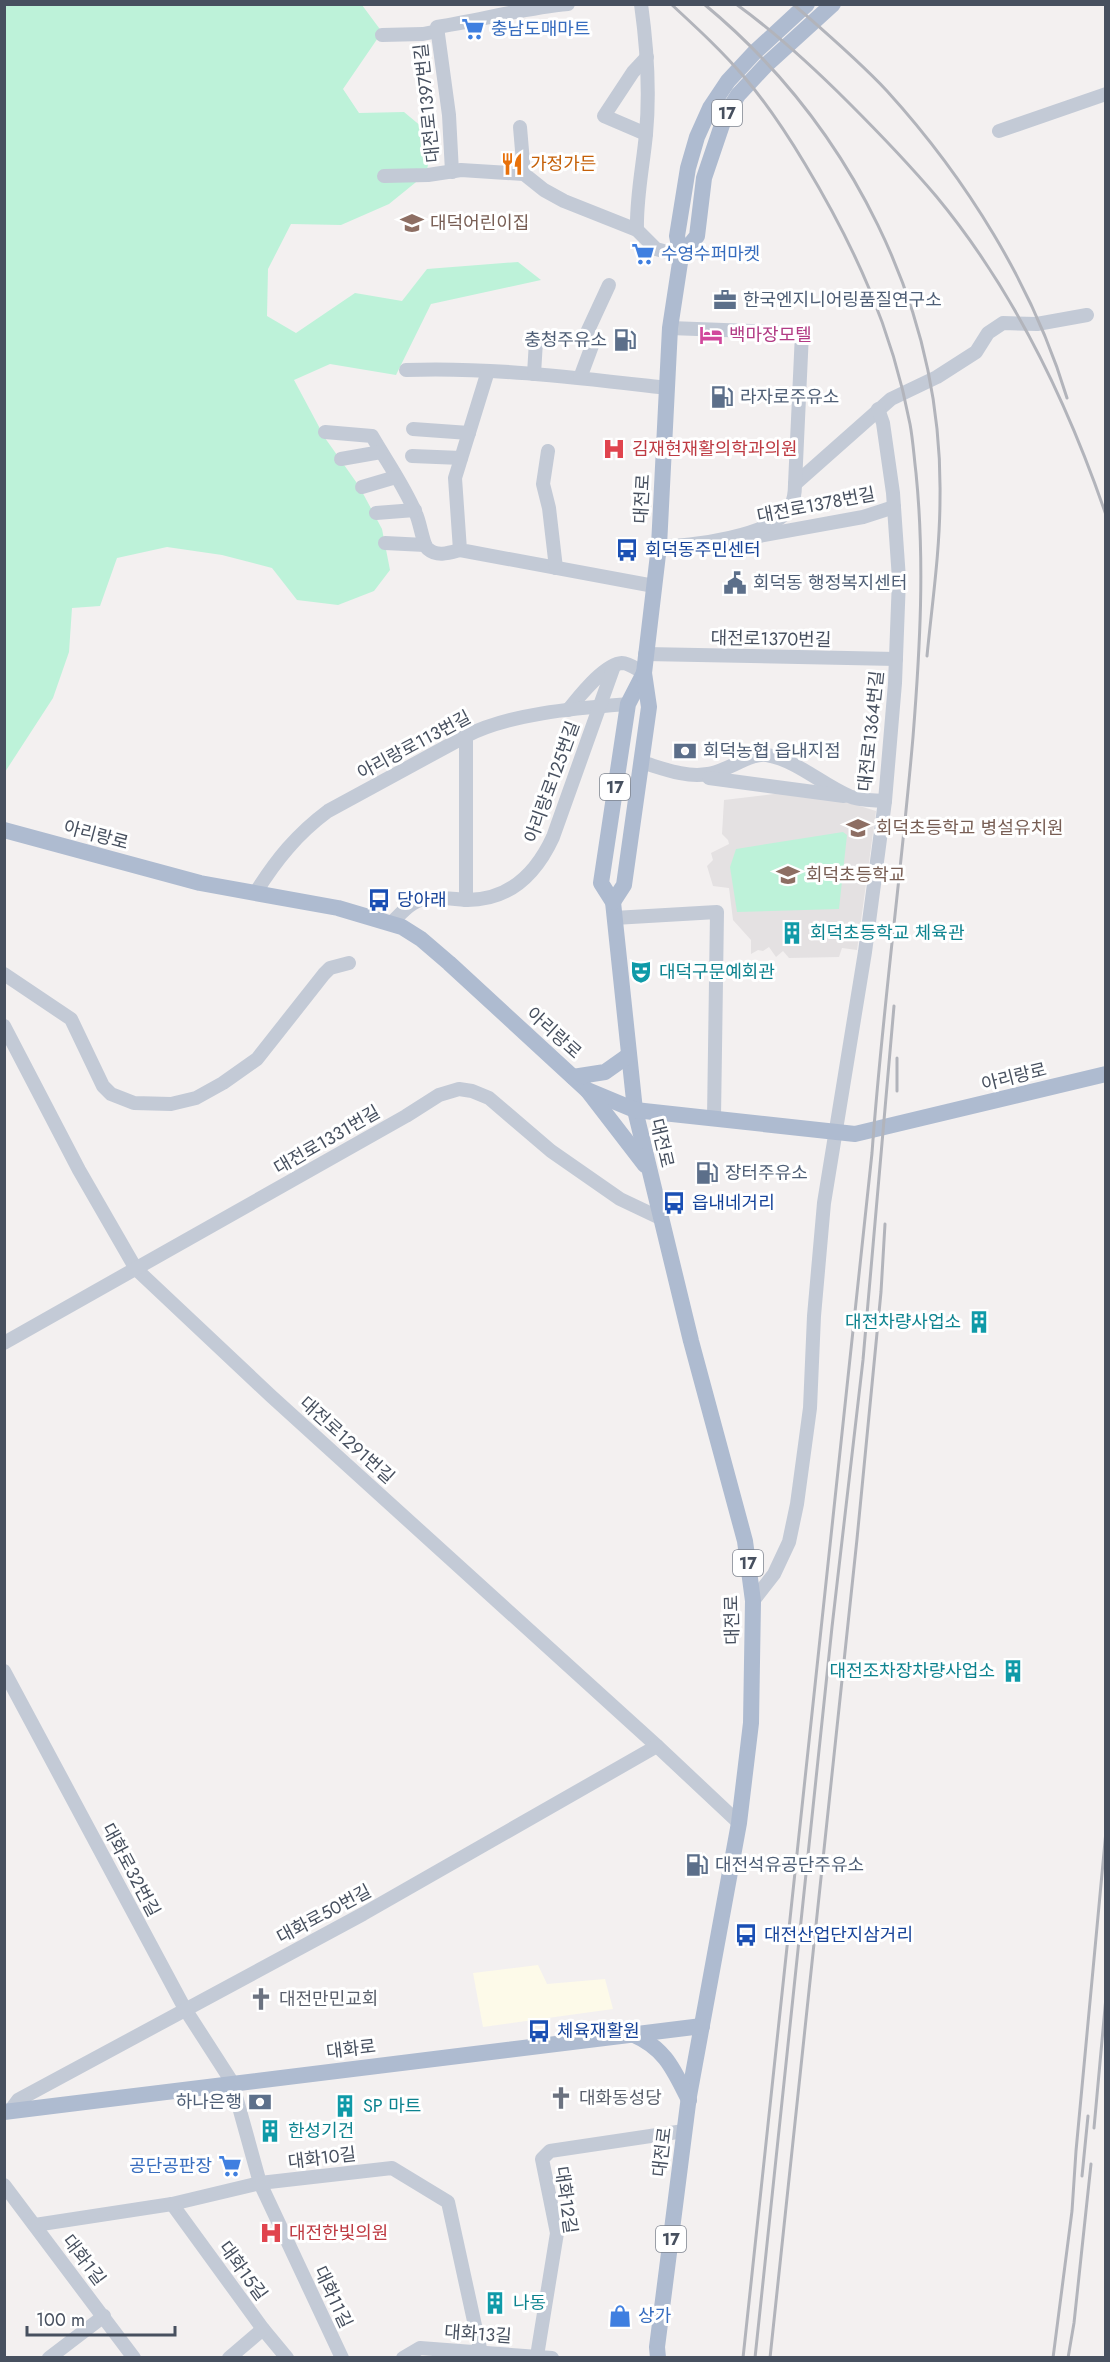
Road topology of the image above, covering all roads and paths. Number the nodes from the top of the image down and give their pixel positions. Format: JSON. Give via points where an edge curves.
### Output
{"nodes":[{"id":1,"x":568,"y":4,"type":"edge"},
{"id":2,"x":641,"y":4,"type":"edge"},
{"id":3,"x":807,"y":4,"type":"edge"},
{"id":4,"x":833,"y":4,"type":"edge"},
{"id":5,"x":438,"y":31,"type":"junction"},
{"id":6,"x":382,"y":35,"type":"dead end"},
{"id":7,"x":646,"y":57,"type":"junction"},
{"id":8,"x":1106,"y":94,"type":"edge"},
{"id":9,"x":520,"y":127,"type":"dead end"},
{"id":10,"x":999,"y":131,"type":"dead end"},
{"id":11,"x":646,"y":134,"type":"junction"},
{"id":12,"x":452,"y":172,"type":"junction"},
{"id":13,"x":524,"y":174,"type":"junction"},
{"id":14,"x":384,"y":176,"type":"dead end"},
{"id":15,"x":637,"y":230,"type":"junction"},
{"id":16,"x":681,"y":256,"type":"junction"},
{"id":17,"x":609,"y":285,"type":"dead end"},
{"id":18,"x":1087,"y":315,"type":"dead end"},
{"id":19,"x":670,"y":328,"type":"junction"},
{"id":20,"x":536,"y":341,"type":"dead end"},
{"id":21,"x":406,"y":370,"type":"dead end"},
{"id":22,"x":488,"y":371,"type":"junction"},
{"id":23,"x":534,"y":374,"type":"junction"},
{"id":24,"x":580,"y":378,"type":"junction"},
{"id":25,"x":667,"y":388,"type":"junction"},
{"id":26,"x":878,"y":409,"type":"junction"},
{"id":27,"x":413,"y":429,"type":"dead end"},
{"id":28,"x":325,"y":432,"type":"dead end"},
{"id":29,"x":469,"y":433,"type":"junction"},
{"id":30,"x":548,"y":451,"type":"dead end"},
{"id":31,"x":381,"y":452,"type":"junction"},
{"id":32,"x":412,"y":456,"type":"dead end"},
{"id":33,"x":461,"y":458,"type":"junction"},
{"id":34,"x":341,"y":459,"type":"dead end"},
{"id":35,"x":396,"y":477,"type":"junction"},
{"id":36,"x":795,"y":484,"type":"junction"},
{"id":37,"x":362,"y":487,"type":"dead end"},
{"id":38,"x":894,"y":507,"type":"junction"},
{"id":39,"x":415,"y":510,"type":"junction"},
{"id":40,"x":376,"y":513,"type":"dead end"},
{"id":41,"x":743,"y":534,"type":"junction"},
{"id":42,"x":385,"y":543,"type":"dead end"},
{"id":43,"x":425,"y":545,"type":"junction"},
{"id":44,"x":659,"y":546,"type":"junction"},
{"id":45,"x":460,"y":550,"type":"junction"},
{"id":46,"x":556,"y":568,"type":"junction"},
{"id":47,"x":654,"y":586,"type":"junction"},
{"id":48,"x":645,"y":654,"type":"junction"},
{"id":49,"x":896,"y":659,"type":"junction"},
{"id":50,"x":614,"y":666,"type":"junction"},
{"id":51,"x":644,"y":673,"type":"junction"},
{"id":52,"x":628,"y":704,"type":"junction"},
{"id":53,"x":599,"y":706,"type":"junction"},
{"id":54,"x":568,"y":710,"type":"junction"},
{"id":55,"x":466,"y":736,"type":"junction"},
{"id":56,"x":641,"y":762,"type":"junction"},
{"id":57,"x":689,"y":776,"type":"junction"},
{"id":58,"x":851,"y":797,"type":"junction"},
{"id":59,"x":885,"y":801,"type":"junction"},
{"id":60,"x":4,"y":830,"type":"edge"},
{"id":61,"x":256,"y":892,"type":"junction"},
{"id":62,"x":466,"y":900,"type":"junction"},
{"id":63,"x":613,"y":910,"type":"junction"},
{"id":64,"x":391,"y":923,"type":"junction"},
{"id":65,"x":349,"y":963,"type":"dead end"},
{"id":66,"x":4,"y":975,"type":"edge"},
{"id":67,"x":4,"y":1026,"type":"edge"},
{"id":68,"x":629,"y":1055,"type":"junction"},
{"id":69,"x":1106,"y":1074,"type":"edge"},
{"id":70,"x":573,"y":1077,"type":"junction"},
{"id":71,"x":587,"y":1090,"type":"junction"},
{"id":72,"x":635,"y":1110,"type":"junction"},
{"id":73,"x":714,"y":1118,"type":"junction"},
{"id":74,"x":837,"y":1131,"type":"junction"},
{"id":75,"x":648,"y":1169,"type":"junction"},
{"id":76,"x":660,"y":1218,"type":"junction"},
{"id":77,"x":136,"y":1269,"type":"junction"},
{"id":78,"x":4,"y":1343,"type":"edge"},
{"id":79,"x":753,"y":1601,"type":"junction"},
{"id":80,"x":4,"y":1671,"type":"edge"},
{"id":81,"x":657,"y":1746,"type":"junction"},
{"id":82,"x":739,"y":1823,"type":"junction"},
{"id":83,"x":185,"y":2009,"type":"junction"},
{"id":84,"x":702,"y":2026,"type":"junction"},
{"id":85,"x":634,"y":2035,"type":"junction"},
{"id":86,"x":232,"y":2082,"type":"junction"},
{"id":87,"x":689,"y":2100,"type":"junction"},
{"id":88,"x":7,"y":2112,"type":"edge"},
{"id":89,"x":684,"y":2131,"type":"junction"},
{"id":90,"x":260,"y":2183,"type":"junction"},
{"id":91,"x":4,"y":2185,"type":"edge"},
{"id":92,"x":172,"y":2204,"type":"junction"},
{"id":93,"x":35,"y":2225,"type":"junction"},
{"id":94,"x":104,"y":2316,"type":"junction"},
{"id":95,"x":263,"y":2329,"type":"junction"},
{"id":96,"x":656,"y":2354,"type":"edge"},
{"id":97,"x":480,"y":2355,"type":"edge"},
{"id":98,"x":537,"y":2356,"type":"edge"},
{"id":99,"x":50,"y":2358,"type":"edge"},
{"id":100,"x":134,"y":2358,"type":"edge"},
{"id":101,"x":229,"y":2358,"type":"edge"},
{"id":102,"x":287,"y":2358,"type":"edge"},
{"id":103,"x":342,"y":2358,"type":"edge"},
{"id":104,"x":403,"y":2358,"type":"edge"},
{"id":105,"x":552,"y":2358,"type":"edge"}],
"edges":[{"from":1,"to":5,"type":"street","name":"대전로1397번길","via":[[437,27]]},
{"from":2,"to":7,"type":"street"},
{"from":3,"to":16,"type":"main road","name":"대전로","number":"17","via":[[755,52],[710,108],[688,168],[677,236]]},
{"from":4,"to":16,"type":"main road","name":"대전로","number":"17","via":[[766,65],[738,95],[725,116],[704,178],[697,236]]},
{"from":5,"to":6,"type":"street","name":"대전로1397번길"},
{"from":5,"to":12,"type":"street","name":"대전로1397번길"},
{"from":7,"to":11,"type":"street"},
{"from":7,"to":11,"type":"street","via":[[604,116]]},
{"from":8,"to":10,"type":"street"},
{"from":9,"to":13,"type":"street"},
{"from":11,"to":15,"type":"street"},
{"from":12,"to":13,"type":"street","name":"대전로1397번길"},
{"from":12,"to":14,"type":"street","name":"대전로1397번길"},
{"from":13,"to":15,"type":"street","via":[[564,201]]},
{"from":15,"to":16,"type":"street","via":[[656,249]]},
{"from":16,"to":19,"type":"main road","name":"대전로","number":"17"},
{"from":17,"to":24,"type":"street","via":[[585,339],[593,343]]},
{"from":18,"to":26,"type":"street","name":"대전로1378번길","via":[[1037,324],[1003,323],[988,333],[976,352]]},
{"from":19,"to":25,"type":"main road","name":"대전로","number":"17"},
{"from":19,"to":36,"type":"street","via":[[802,333]]},
{"from":20,"to":23,"type":"street"},
{"from":21,"to":22,"type":"street"},
{"from":22,"to":23,"type":"street"},
{"from":22,"to":29,"type":"street"},
{"from":23,"to":24,"type":"street"},
{"from":24,"to":25,"type":"street"},
{"from":25,"to":44,"type":"main road","name":"대전로","number":"17"},
{"from":26,"to":36,"type":"street","name":"대전로1378번길"},
{"from":26,"to":38,"type":"street","name":"대전로1364번길"},
{"from":27,"to":29,"type":"street"},
{"from":28,"to":31,"type":"street","via":[[372,436]]},
{"from":29,"to":33,"type":"street"},
{"from":30,"to":46,"type":"street","via":[[543,484]]},
{"from":31,"to":34,"type":"street"},
{"from":31,"to":35,"type":"street"},
{"from":32,"to":33,"type":"street"},
{"from":33,"to":45,"type":"street","via":[[455,478]]},
{"from":35,"to":37,"type":"street"},
{"from":35,"to":39,"type":"street"},
{"from":36,"to":41,"type":"street","name":"대전로1378번길","via":[[790,508],[777,519]]},
{"from":38,"to":41,"type":"street","name":"대전로1378번길","via":[[863,517],[759,536]]},
{"from":38,"to":49,"type":"street","name":"대전로1364번길","via":[[898,579]]},
{"from":39,"to":40,"type":"street"},
{"from":39,"to":43,"type":"street"},
{"from":41,"to":44,"type":"street","name":"대전로1378번길"},
{"from":42,"to":43,"type":"street"},
{"from":43,"to":45,"type":"street","via":[[440,554]]},
{"from":44,"to":47,"type":"main road","name":"대전로","number":"17"},
{"from":45,"to":46,"type":"street"},
{"from":46,"to":47,"type":"street"},
{"from":47,"to":48,"type":"main road","name":"대전로","number":"17"},
{"from":48,"to":49,"type":"street","name":"대전로1370번길"},
{"from":48,"to":51,"type":"main road","name":"대전로","number":"17"},
{"from":49,"to":59,"type":"street","name":"대전로1364번길"},
{"from":50,"to":51,"type":"street","via":[[626,663]]},
{"from":50,"to":53,"type":"street","name":"아리랑로125번길"},
{"from":50,"to":54,"type":"street","via":[[603,672]]},
{"from":51,"to":52,"type":"main road","name":"대전로","number":"17"},
{"from":51,"to":56,"type":"main road","name":"대전로","number":"17","via":[[649,707]]},
{"from":52,"to":53,"type":"street","name":"아리랑로113번길"},
{"from":52,"to":63,"type":"main road","name":"대전로","number":"17","via":[[601,883]]},
{"from":53,"to":54,"type":"street","name":"아리랑로113번길"},
{"from":53,"to":62,"type":"street","name":"아리랑로125번길","via":[[542,860],[525,878],[502,893],[487,899]]},
{"from":54,"to":55,"type":"street","name":"아리랑로113번길","via":[[500,723]]},
{"from":55,"to":61,"type":"street","name":"아리랑로113번길","via":[[328,811],[308,826],[275,862]]},
{"from":55,"to":62,"type":"street"},
{"from":56,"to":57,"type":"street","name":"대전로1364번길"},
{"from":56,"to":63,"type":"main road","name":"대전로","number":"17","via":[[624,885]]},
{"from":57,"to":58,"type":"street"},
{"from":57,"to":58,"type":"street","name":"대전로1364번길","via":[[725,771],[750,756],[764,754],[804,770]]},
{"from":58,"to":59,"type":"street","name":"대전로1364번길"},
{"from":59,"to":74,"type":"street"},
{"from":60,"to":61,"type":"main road","name":"아리랑로","via":[[200,883]]},
{"from":61,"to":64,"type":"main road","name":"아리랑로"},
{"from":62,"to":64,"type":"street","name":"아리랑로125번길","via":[[422,899]]},
{"from":63,"to":68,"type":"main road","name":"대전로","number":"17"},
{"from":63,"to":73,"type":"street","via":[[717,912]]},
{"from":64,"to":70,"type":"main road","name":"아리랑로","via":[[421,939]]},
{"from":65,"to":66,"type":"street","via":[[330,968],[258,1059],[196,1098],[171,1104],[134,1103],[111,1094],[103,1086],[70,1019]]},
{"from":67,"to":77,"type":"street","name":"대전로1291번길"},
{"from":68,"to":70,"type":"main road","via":[[605,1072]]},
{"from":68,"to":72,"type":"main road","name":"대전로","number":"17"},
{"from":69,"to":74,"type":"main road","name":"아리랑로","via":[[855,1134]]},
{"from":70,"to":71,"type":"main road","name":"아리랑로"},
{"from":71,"to":72,"type":"main road","name":"아리랑로"},
{"from":71,"to":75,"type":"main road"},
{"from":72,"to":73,"type":"main road","name":"아리랑로"},
{"from":72,"to":75,"type":"main road","name":"대전로","number":"17"},
{"from":73,"to":74,"type":"main road","name":"아리랑로"},
{"from":74,"to":79,"type":"street","via":[[824,1203],[810,1408],[797,1504],[789,1542],[774,1574]]},
{"from":75,"to":76,"type":"main road","name":"대전로","number":"17"},
{"from":76,"to":77,"type":"street","name":"대전로1331번길","via":[[620,1199],[552,1151],[489,1098],[459,1089],[439,1095]]},
{"from":76,"to":79,"type":"main road","name":"대전로","number":"17","via":[[745,1541]]},
{"from":77,"to":78,"type":"street","name":"대전로1331번길"},
{"from":77,"to":81,"type":"street","name":"대전로1291번길"},
{"from":79,"to":82,"type":"main road","name":"대전로","number":"17","via":[[751,1723]]},
{"from":80,"to":83,"type":"street","name":"대화로32번길"},
{"from":81,"to":82,"type":"street","name":"대전로1291번길"},
{"from":81,"to":83,"type":"street","name":"대화로50번길","via":[[363,1914]]},
{"from":82,"to":84,"type":"main road","name":"대전로","number":"17"},
{"from":83,"to":86,"type":"street","name":"대화로32번길"},
{"from":83,"to":88,"type":"street","name":"대화로50번길","via":[[18,2100]]},
{"from":84,"to":85,"type":"main road","name":"대화로"},
{"from":84,"to":87,"type":"main road","name":"대전로","number":"17"},
{"from":85,"to":86,"type":"main road","name":"대화로"},
{"from":85,"to":87,"type":"main road","via":[[662,2052]]},
{"from":86,"to":88,"type":"main road","name":"대화로"},
{"from":86,"to":90,"type":"street","name":"대화11길"},
{"from":87,"to":89,"type":"main road","name":"대전로","number":"17"},
{"from":89,"to":96,"type":"main road","name":"대전로","number":"17"},
{"from":89,"to":98,"type":"street","name":"대화12길","via":[[550,2151],[542,2159],[557,2233]]},
{"from":90,"to":92,"type":"street","name":"대화10길"},
{"from":90,"to":97,"type":"street","name":"대화10길","via":[[392,2168],[448,2202]]},
{"from":90,"to":103,"type":"street","name":"대화11길"},
{"from":91,"to":93,"type":"street","name":"대화1길"},
{"from":92,"to":93,"type":"street","name":"대화10길"},
{"from":92,"to":95,"type":"street","name":"대화15길"},
{"from":93,"to":94,"type":"street","name":"대화1길"},
{"from":94,"to":99,"type":"street"},
{"from":94,"to":100,"type":"street","name":"대화1길"},
{"from":95,"to":101,"type":"street"},
{"from":95,"to":102,"type":"street","name":"대화15길"},
{"from":97,"to":98,"type":"street","name":"대화13길"},
{"from":97,"to":104,"type":"street","name":"대화13길","via":[[420,2348]]},
{"from":98,"to":105,"type":"street","name":"대화13길"}]}
